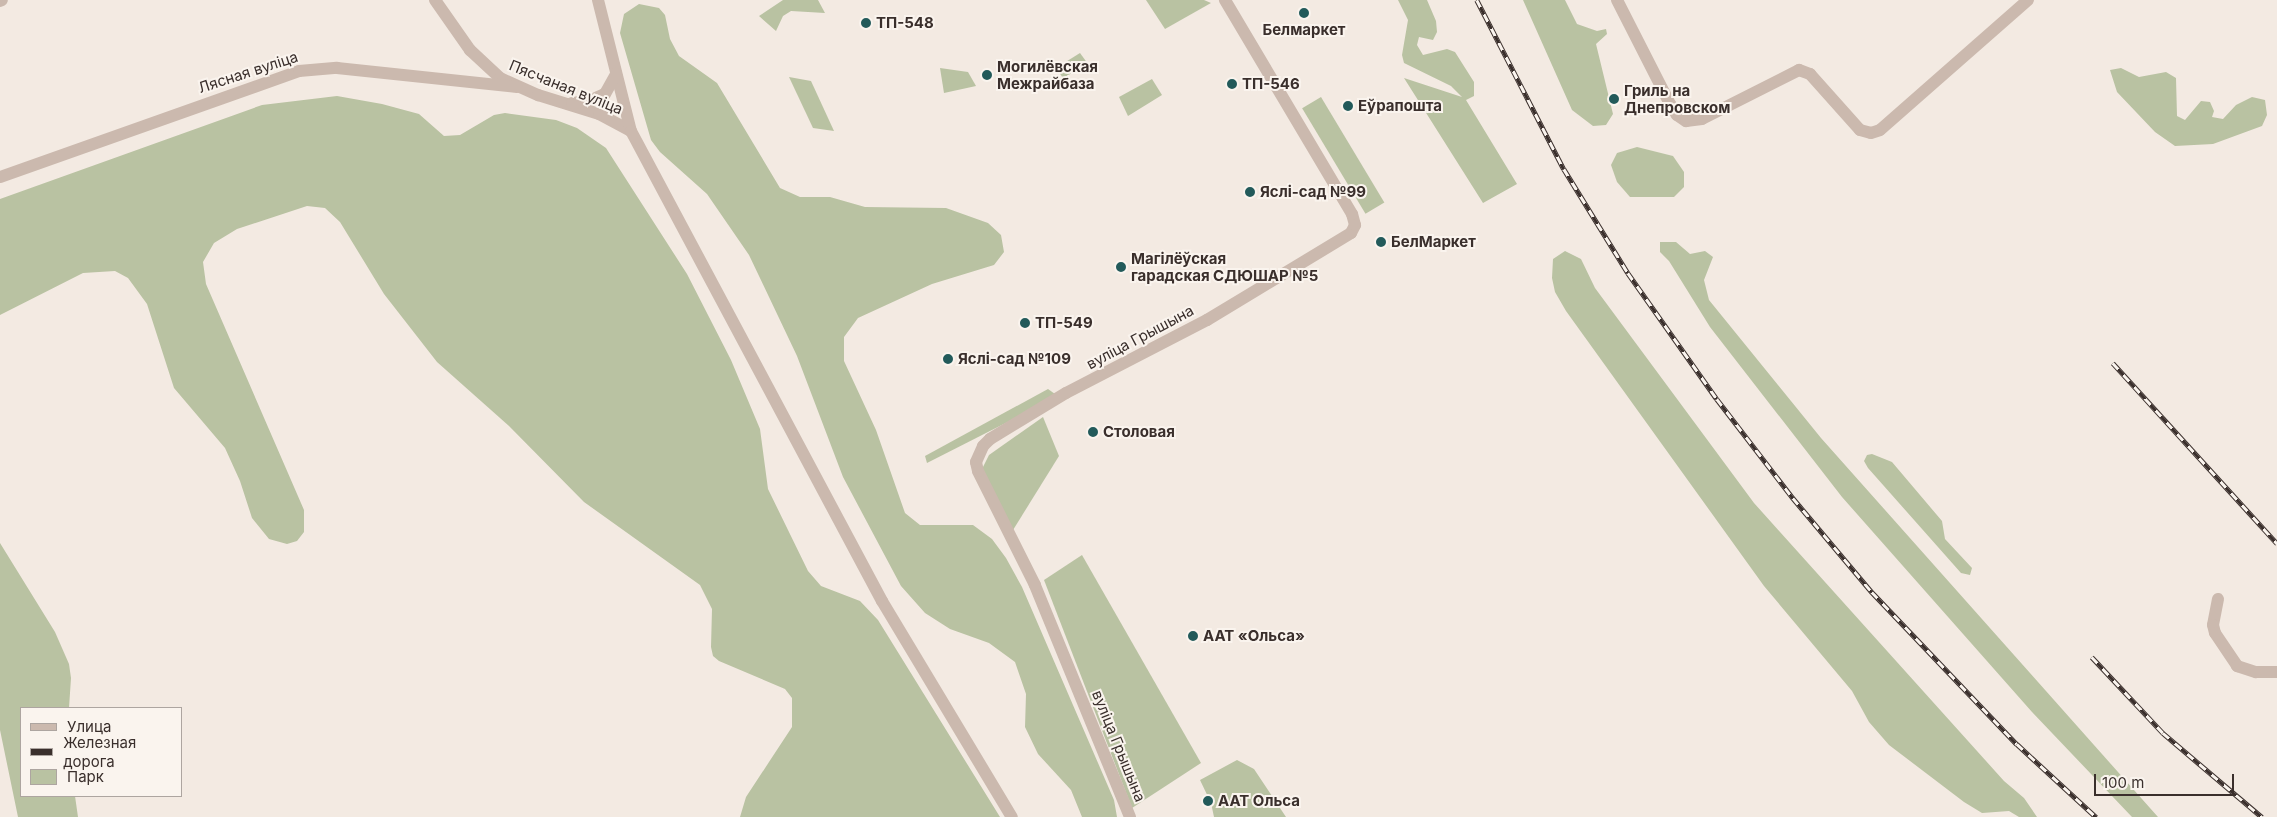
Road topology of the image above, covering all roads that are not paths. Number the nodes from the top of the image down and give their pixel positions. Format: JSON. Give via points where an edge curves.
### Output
{"nodes":[{"id":1,"x":435,"y":0,"type":"edge"},
{"id":2,"x":598,"y":0,"type":"edge"},
{"id":3,"x":1225,"y":0,"type":"edge"},
{"id":4,"x":1617,"y":0,"type":"edge"},
{"id":5,"x":2028,"y":0,"type":"edge"},
{"id":6,"x":616,"y":74,"type":"junction"},
{"id":7,"x":517,"y":87,"type":"junction"},
{"id":8,"x":569,"y":104,"type":"junction"},
{"id":9,"x":631,"y":131,"type":"junction"},
{"id":10,"x":0,"y":177,"type":"edge"},
{"id":11,"x":2218,"y":599,"type":"dead end"},
{"id":12,"x":2277,"y":672,"type":"edge"},
{"id":13,"x":1012,"y":817,"type":"edge"},
{"id":14,"x":1130,"y":817,"type":"edge"}],
"edges":[{"from":1,"to":7,"type":"street","name":"Пясчаная вуліца","via":[[478,60]]},
{"from":2,"to":6,"type":"street"},
{"from":3,"to":14,"type":"street","name":"вуліца Грышына","via":[[1352,214],[1355,225],[1352,233],[1207,320],[1066,393],[983,446],[976,462],[1035,585]]},
{"from":4,"to":5,"type":"street","via":[[1670,104],[1686,121],[1702,119],[1799,70],[1810,74],[1860,130],[1871,133],[1880,130]]},
{"from":6,"to":8,"type":"street","via":[[605,94]]},
{"from":6,"to":9,"type":"street"},
{"from":7,"to":8,"type":"street","name":"Пясчаная вуліца"},
{"from":7,"to":10,"type":"street","name":"Лясная вуліца","via":[[337,68],[299,71]]},
{"from":8,"to":9,"type":"street","name":"Пясчаная вуліца","via":[[599,114]]},
{"from":9,"to":13,"type":"street","via":[[882,601]]},
{"from":11,"to":12,"type":"street","via":[[2213,625],[2215,633],[2237,666],[2256,672]]}]}
